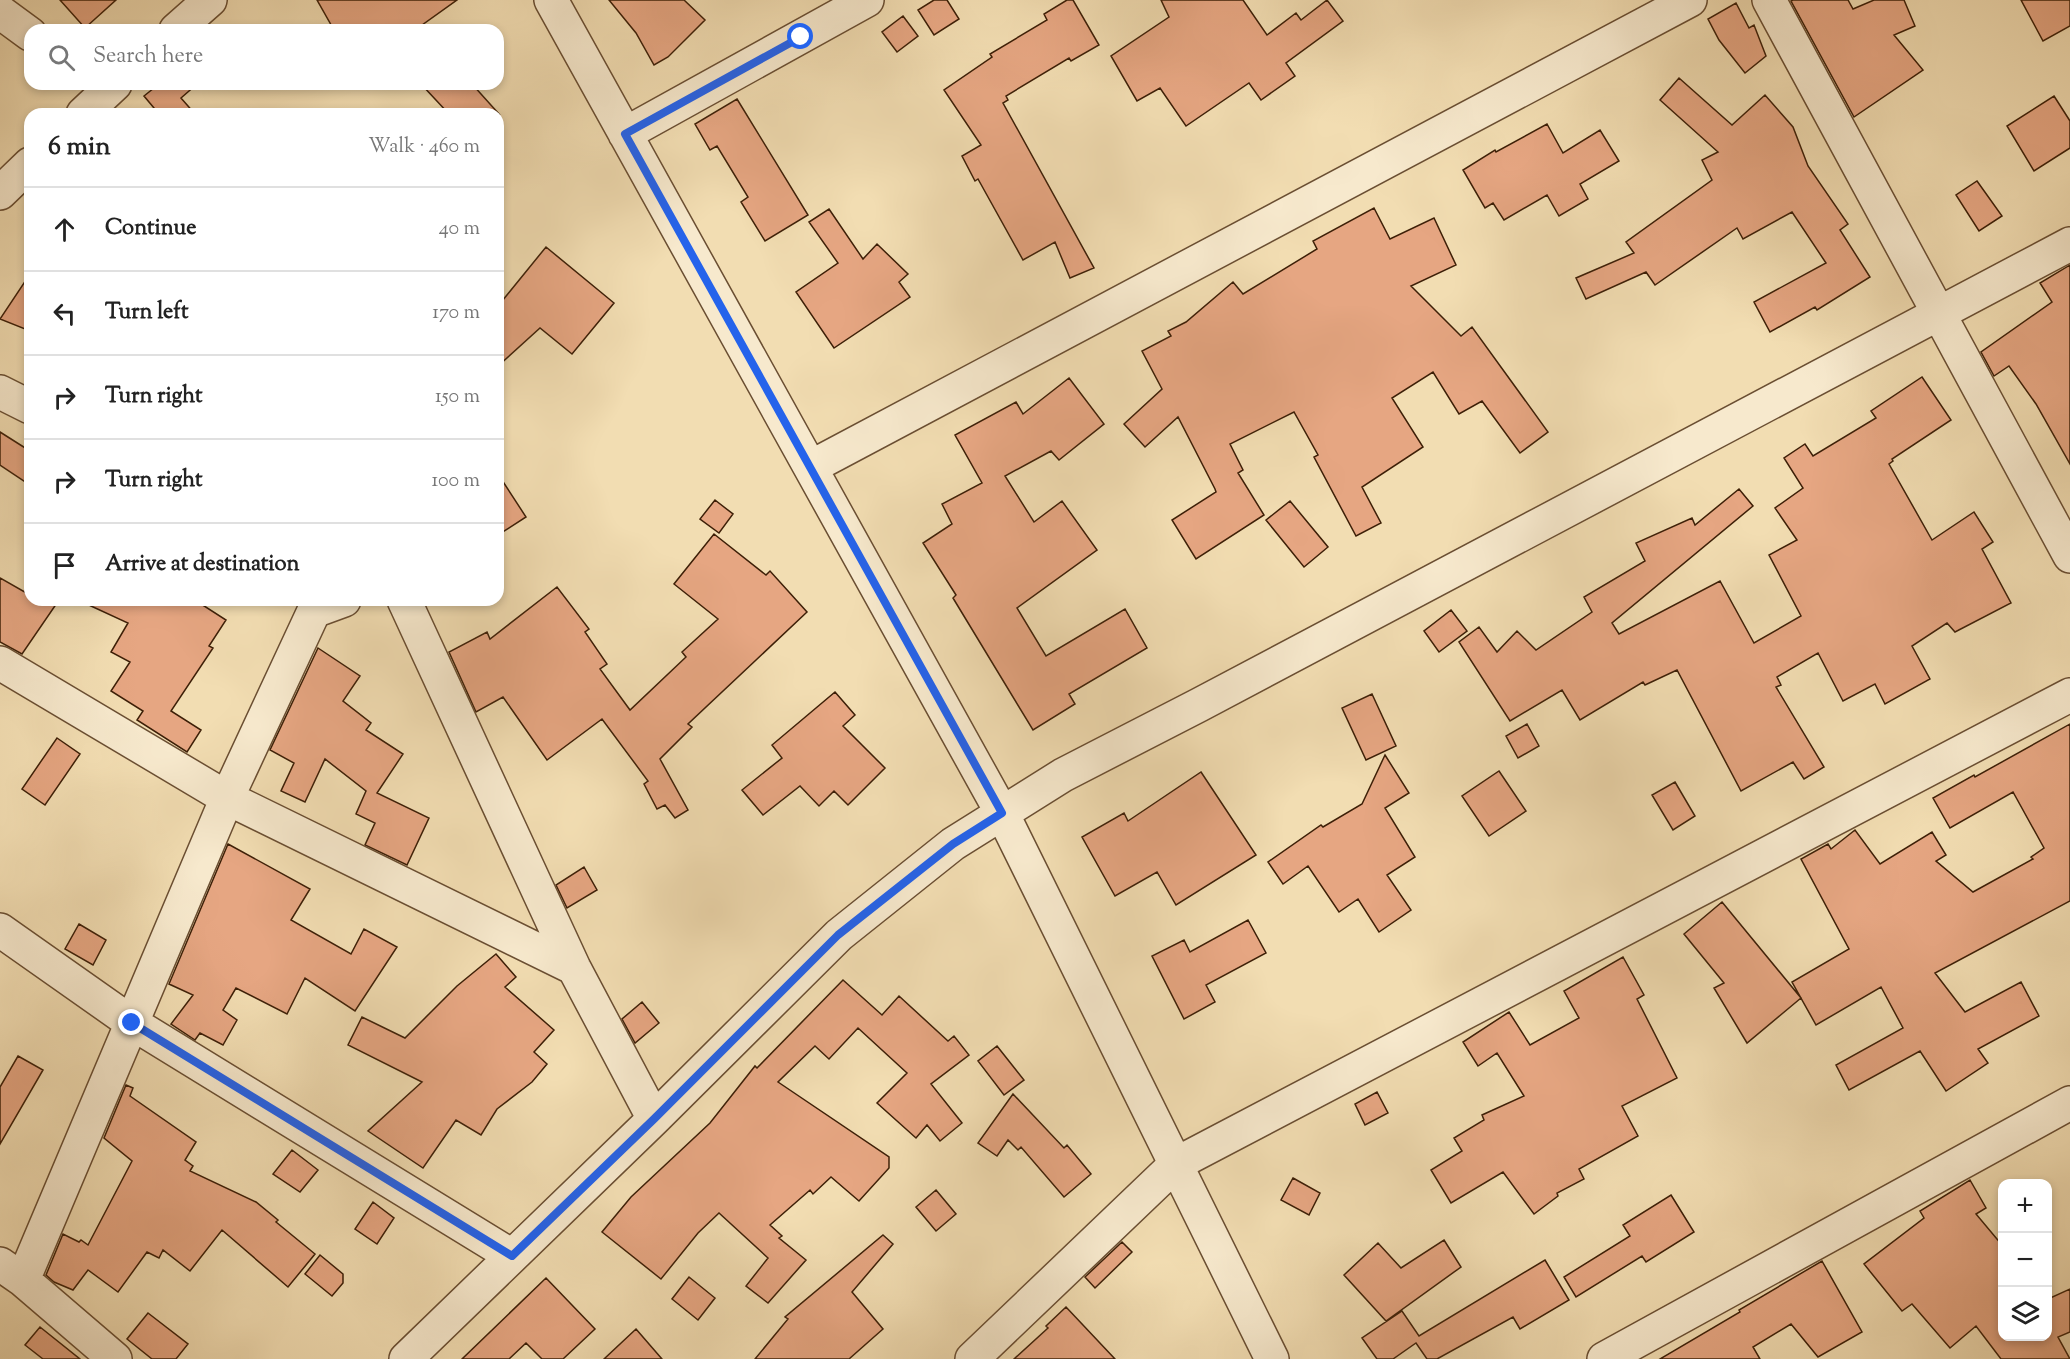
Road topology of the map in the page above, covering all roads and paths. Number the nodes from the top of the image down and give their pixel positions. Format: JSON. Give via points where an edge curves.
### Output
{"nodes":[{"id":1,"x":210,"y":0,"type":"edge"},
{"id":2,"x":551,"y":0,"type":"edge"},
{"id":3,"x":836,"y":0,"type":"edge"},
{"id":4,"x":867,"y":0,"type":"edge"},
{"id":5,"x":1690,"y":0,"type":"edge"},
{"id":6,"x":1769,"y":0,"type":"edge"},
{"id":7,"x":0,"y":12,"type":"edge"},
{"id":8,"x":183,"y":24,"type":"edge"},
{"id":9,"x":24,"y":30,"type":"edge"},
{"id":10,"x":801,"y":37,"type":"junction"},
{"id":11,"x":111,"y":93,"type":"edge"},
{"id":12,"x":91,"y":108,"type":"edge"},
{"id":13,"x":625,"y":134,"type":"junction"},
{"id":14,"x":24,"y":170,"type":"edge"},
{"id":15,"x":0,"y":193,"type":"edge"},
{"id":16,"x":2070,"y":244,"type":"edge"},
{"id":17,"x":1940,"y":313,"type":"junction"},
{"id":18,"x":0,"y":392,"type":"edge"},
{"id":19,"x":24,"y":404,"type":"edge"},
{"id":20,"x":811,"y":467,"type":"junction"},
{"id":21,"x":2070,"y":555,"type":"edge"},
{"id":22,"x":308,"y":606,"type":"edge"},
{"id":23,"x":407,"y":606,"type":"edge"},
{"id":24,"x":0,"y":663,"type":"edge"},
{"id":25,"x":2070,"y":695,"type":"edge"},
{"id":26,"x":227,"y":798,"type":"junction"},
{"id":27,"x":1002,"y":813,"type":"junction"},
{"id":28,"x":0,"y":930,"type":"edge"},
{"id":29,"x":574,"y":969,"type":"junction"},
{"id":30,"x":132,"y":1023,"type":"junction"},
{"id":31,"x":2070,"y":1103,"type":"edge"},
{"id":32,"x":654,"y":1119,"type":"junction"},
{"id":33,"x":1176,"y":1164,"type":"junction"},
{"id":34,"x":512,"y":1256,"type":"junction"},
{"id":35,"x":12,"y":1272,"type":"edge"},
{"id":36,"x":115,"y":1359,"type":"edge"},
{"id":37,"x":406,"y":1359,"type":"edge"},
{"id":38,"x":972,"y":1359,"type":"edge"},
{"id":39,"x":1272,"y":1359,"type":"edge"},
{"id":40,"x":1604,"y":1359,"type":"edge"}],
"edges":[{"from":1,"to":8,"type":"street"},
{"from":2,"to":13,"type":"street"},
{"from":3,"to":10,"type":"street"},
{"from":4,"to":10,"type":"street"},
{"from":5,"to":20,"type":"street"},
{"from":6,"to":17,"type":"street"},
{"from":7,"to":9,"type":"street"},
{"from":10,"to":13,"type":"street"},
{"from":11,"to":12,"type":"street"},
{"from":13,"to":20,"type":"street"},
{"from":14,"to":15,"type":"street"},
{"from":16,"to":17,"type":"street"},
{"from":17,"to":21,"type":"street"},
{"from":17,"to":27,"type":"street","via":[[1063,775]]},
{"from":18,"to":19,"type":"street"},
{"from":20,"to":27,"type":"street"},
{"from":22,"to":26,"type":"street"},
{"from":23,"to":29,"type":"street"},
{"from":24,"to":26,"type":"street"},
{"from":25,"to":33,"type":"street"},
{"from":26,"to":29,"type":"street"},
{"from":26,"to":30,"type":"street"},
{"from":27,"to":32,"type":"street","via":[[953,844],[838,935]]},
{"from":27,"to":33,"type":"street"},
{"from":28,"to":30,"type":"street"},
{"from":29,"to":32,"type":"street"},
{"from":30,"to":34,"type":"street"},
{"from":30,"to":35,"type":"street"},
{"from":31,"to":40,"type":"street"},
{"from":32,"to":34,"type":"street"},
{"from":33,"to":38,"type":"street"},
{"from":33,"to":39,"type":"street"},
{"from":34,"to":37,"type":"street"},
{"from":35,"to":36,"type":"street"}]}
